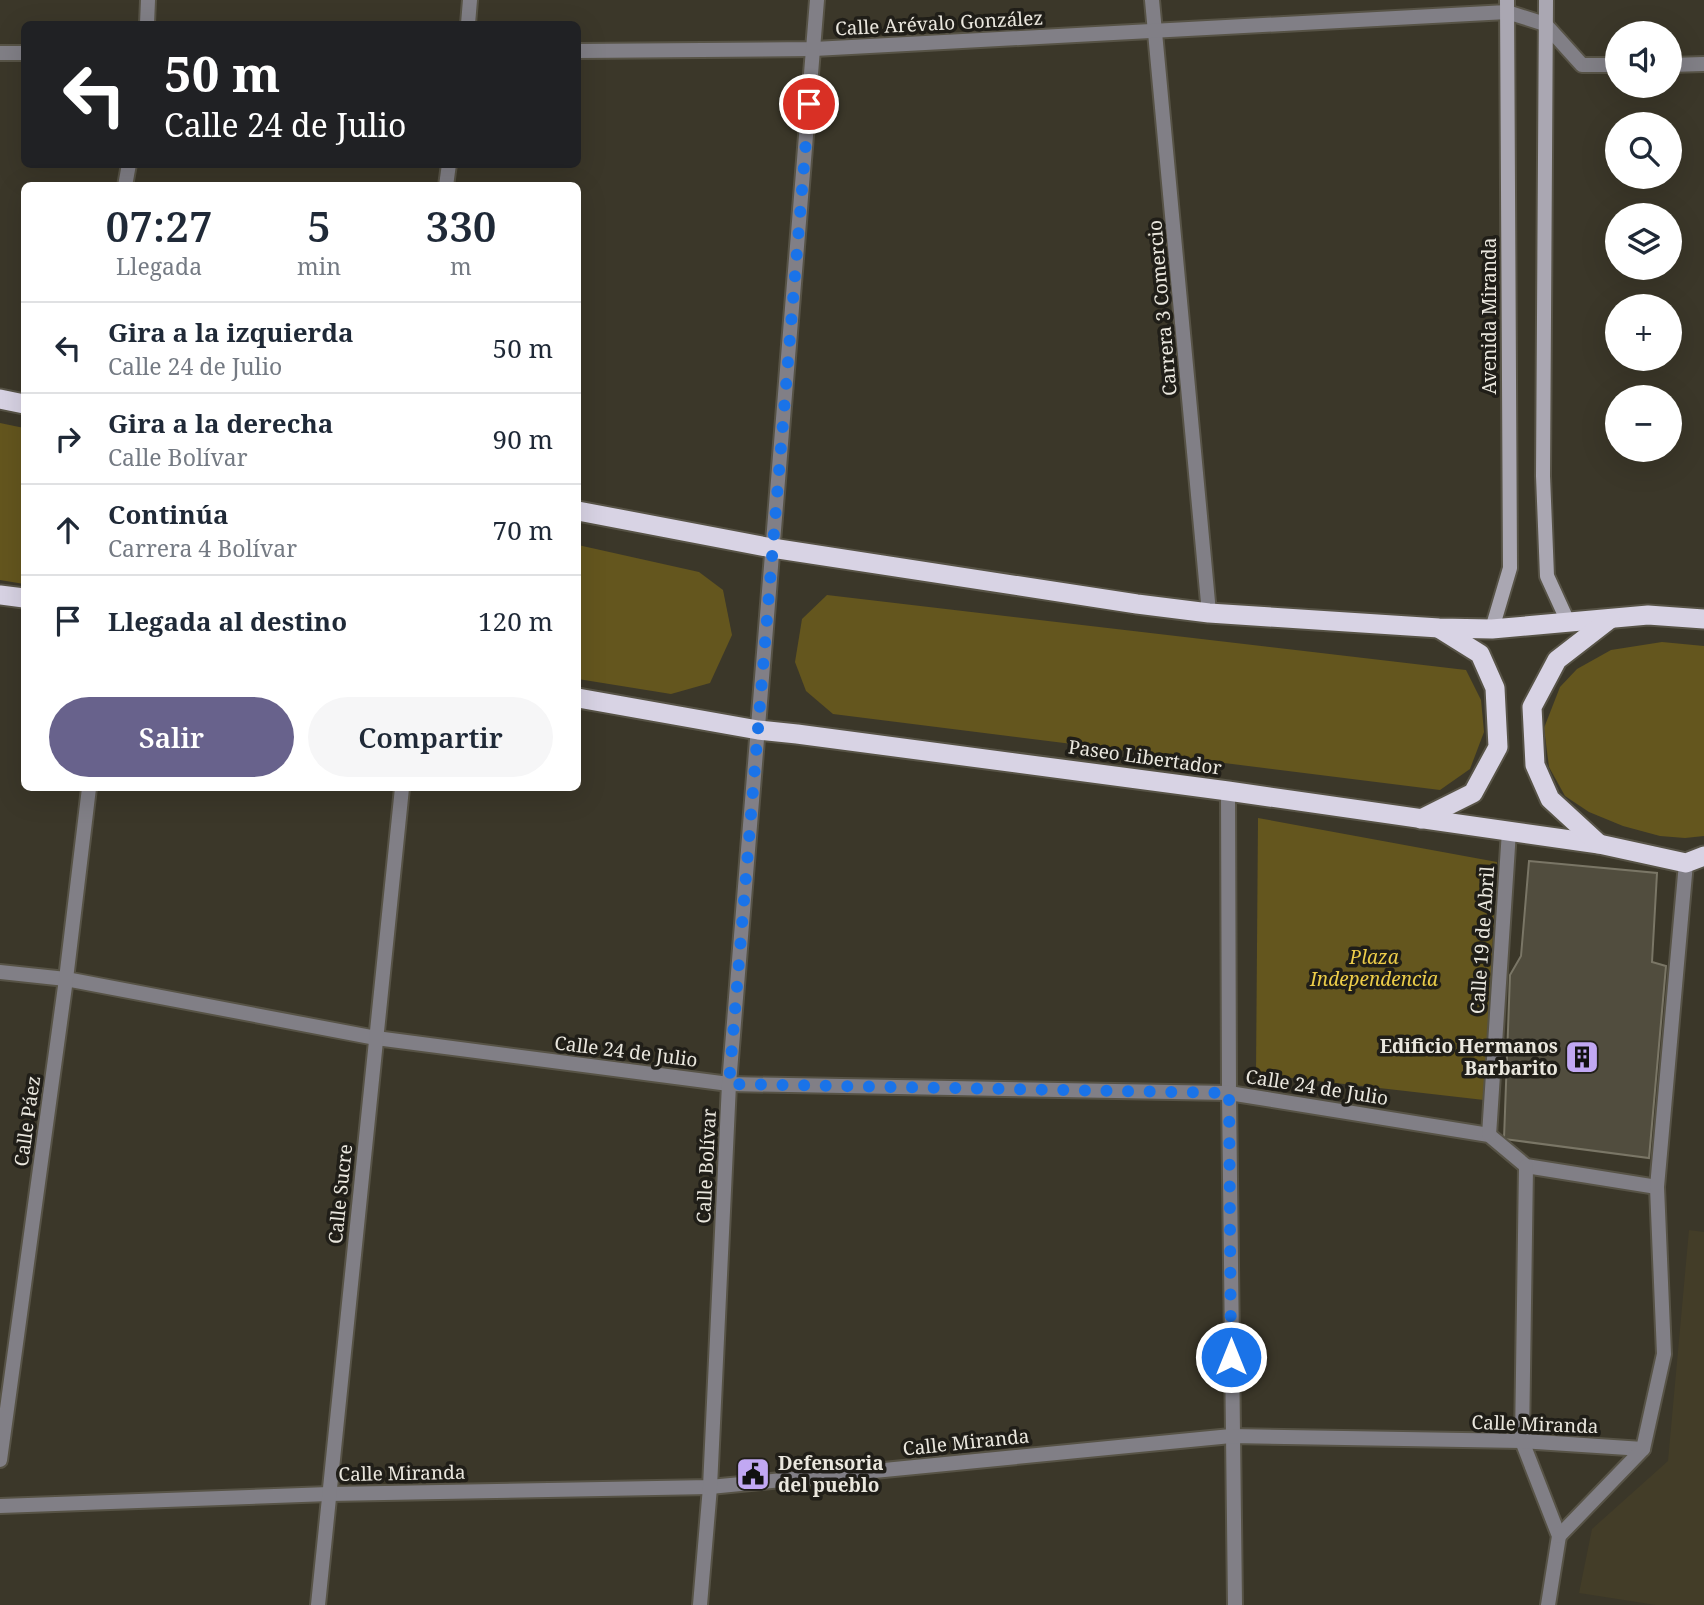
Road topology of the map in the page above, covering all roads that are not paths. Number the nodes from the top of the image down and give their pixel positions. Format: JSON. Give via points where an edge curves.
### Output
{"nodes":[{"id":1,"x":148,"y":0,"type":"edge"},
{"id":2,"x":470,"y":0,"type":"edge"},
{"id":3,"x":817,"y":0,"type":"edge"},
{"id":4,"x":1152,"y":0,"type":"edge"},
{"id":5,"x":1546,"y":0,"type":"edge"},
{"id":6,"x":1507,"y":6,"type":"edge"},
{"id":7,"x":147,"y":21,"type":"edge"},
{"id":8,"x":468,"y":21,"type":"edge"},
{"id":9,"x":1545,"y":23,"type":"junction"},
{"id":10,"x":1156,"y":32,"type":"junction"},
{"id":11,"x":814,"y":49,"type":"junction"},
{"id":12,"x":581,"y":51,"type":"edge"},
{"id":13,"x":0,"y":53,"type":"edge"},
{"id":14,"x":21,"y":53,"type":"edge"},
{"id":15,"x":1704,"y":64,"type":"edge"},
{"id":16,"x":1605,"y":65,"type":"edge"},
{"id":17,"x":1682,"y":65,"type":"edge"},
{"id":18,"x":0,"y":399,"type":"edge"},
{"id":19,"x":21,"y":403,"type":"edge"},
{"id":20,"x":581,"y":512,"type":"edge"},
{"id":21,"x":772,"y":548,"type":"junction"},
{"id":22,"x":0,"y":595,"type":"edge"},
{"id":23,"x":21,"y":598,"type":"edge"},
{"id":24,"x":1209,"y":613,"type":"junction"},
{"id":25,"x":1611,"y":619,"type":"junction"},
{"id":26,"x":1704,"y":619,"type":"edge"},
{"id":27,"x":1568,"y":622,"type":"junction"},
{"id":28,"x":1439,"y":628,"type":"junction"},
{"id":29,"x":1492,"y":629,"type":"junction"},
{"id":30,"x":581,"y":699,"type":"edge"},
{"id":31,"x":758,"y":730,"type":"junction"},
{"id":32,"x":89,"y":791,"type":"edge"},
{"id":33,"x":402,"y":791,"type":"edge"},
{"id":34,"x":1228,"y":791,"type":"junction"},
{"id":35,"x":1421,"y":819,"type":"junction"},
{"id":36,"x":1509,"y":831,"type":"junction"},
{"id":37,"x":1599,"y":844,"type":"junction"},
{"id":38,"x":1695,"y":860,"type":"edge"},
{"id":39,"x":0,"y":972,"type":"edge"},
{"id":40,"x":66,"y":979,"type":"junction"},
{"id":41,"x":376,"y":1038,"type":"junction"},
{"id":42,"x":729,"y":1084,"type":"junction"},
{"id":43,"x":1229,"y":1093,"type":"junction"},
{"id":44,"x":1489,"y":1135,"type":"junction"},
{"id":45,"x":1526,"y":1166,"type":"junction"},
{"id":46,"x":1657,"y":1187,"type":"junction"},
{"id":47,"x":1231,"y":1436,"type":"junction"},
{"id":48,"x":1522,"y":1441,"type":"junction"},
{"id":49,"x":1643,"y":1448,"type":"junction"},
{"id":50,"x":0,"y":1460,"type":"edge"},
{"id":51,"x":710,"y":1487,"type":"junction"},
{"id":52,"x":329,"y":1494,"type":"junction"},
{"id":53,"x":0,"y":1506,"type":"edge"},
{"id":54,"x":1559,"y":1536,"type":"junction"},
{"id":55,"x":318,"y":1605,"type":"edge"},
{"id":56,"x":700,"y":1605,"type":"edge"},
{"id":57,"x":1234,"y":1605,"type":"edge"},
{"id":58,"x":1548,"y":1605,"type":"edge"}],
"edges":[{"from":1,"to":7,"type":"street"},
{"from":2,"to":8,"type":"street"},
{"from":3,"to":11,"type":"street","name":"Calle Bolívar"},
{"from":4,"to":10,"type":"street","name":"Carrera 3 Comercio"},
{"from":5,"to":9,"type":"main road"},
{"from":6,"to":9,"type":"street","name":"Calle Arévalo González"},
{"from":6,"to":10,"type":"street","name":"Calle Arévalo González"},
{"from":6,"to":29,"type":"main road","name":"Avenida Miranda","via":[[1510,568]]},
{"from":9,"to":16,"type":"street","via":[[1582,65]]},
{"from":9,"to":27,"type":"main road","via":[[1544,501],[1547,576]]},
{"from":10,"to":11,"type":"street","name":"Calle Arévalo González"},
{"from":10,"to":24,"type":"street","name":"Carrera 3 Comercio"},
{"from":11,"to":12,"type":"street","name":"Calle Arévalo González"},
{"from":11,"to":21,"type":"street","name":"Calle Bolívar"},
{"from":13,"to":14,"type":"street"},
{"from":15,"to":17,"type":"street"},
{"from":18,"to":19,"type":"highway"},
{"from":20,"to":21,"type":"highway"},
{"from":21,"to":24,"type":"highway"},
{"from":21,"to":31,"type":"street","name":"Calle Bolívar"},
{"from":22,"to":23,"type":"highway"},
{"from":24,"to":28,"type":"highway"},
{"from":25,"to":26,"type":"highway","via":[[1648,615]]},
{"from":25,"to":27,"type":"highway"},
{"from":25,"to":37,"type":"highway","via":[[1557,660],[1532,707],[1535,765],[1550,799]]},
{"from":27,"to":29,"type":"highway"},
{"from":28,"to":29,"type":"highway"},
{"from":28,"to":35,"type":"highway","via":[[1480,654],[1496,688],[1499,747],[1473,793]]},
{"from":30,"to":31,"type":"highway","name":"Paseo Libertador"},
{"from":31,"to":34,"type":"highway","name":"Paseo Libertador"},
{"from":31,"to":42,"type":"street","name":"Calle Bolívar"},
{"from":32,"to":40,"type":"street","name":"Calle Páez"},
{"from":33,"to":41,"type":"street","name":"Calle Sucre"},
{"from":34,"to":35,"type":"highway","name":"Paseo Libertador"},
{"from":34,"to":43,"type":"street"},
{"from":35,"to":36,"type":"highway","name":"Paseo Libertador"},
{"from":36,"to":37,"type":"highway","name":"Paseo Libertador"},
{"from":36,"to":44,"type":"street","name":"Calle 19 de Abril"},
{"from":37,"to":38,"type":"highway","name":"Paseo Libertador"},
{"from":38,"to":46,"type":"street"},
{"from":39,"to":40,"type":"street","name":"Calle 24 de Julio"},
{"from":40,"to":41,"type":"street","name":"Calle 24 de Julio"},
{"from":40,"to":50,"type":"street","name":"Calle Páez"},
{"from":41,"to":42,"type":"street","name":"Calle 24 de Julio"},
{"from":41,"to":52,"type":"street","name":"Calle Sucre"},
{"from":42,"to":43,"type":"street","name":"Calle 24 de Julio"},
{"from":42,"to":51,"type":"street","name":"Calle Bolívar"},
{"from":43,"to":44,"type":"street","name":"Calle 24 de Julio"},
{"from":43,"to":47,"type":"street"},
{"from":44,"to":45,"type":"street"},
{"from":45,"to":46,"type":"street"},
{"from":45,"to":48,"type":"street"},
{"from":46,"to":49,"type":"street","via":[[1664,1354]]},
{"from":47,"to":48,"type":"street","name":"Calle Miranda"},
{"from":47,"to":51,"type":"street","name":"Calle Miranda"},
{"from":47,"to":57,"type":"street"},
{"from":48,"to":49,"type":"street","name":"Calle Miranda"},
{"from":48,"to":54,"type":"street"},
{"from":49,"to":54,"type":"street"},
{"from":51,"to":52,"type":"street","name":"Calle Miranda"},
{"from":51,"to":56,"type":"street","name":"Calle Bolívar"},
{"from":52,"to":53,"type":"street","name":"Calle Miranda"},
{"from":52,"to":55,"type":"street","name":"Calle Sucre"},
{"from":54,"to":58,"type":"street"}]}
